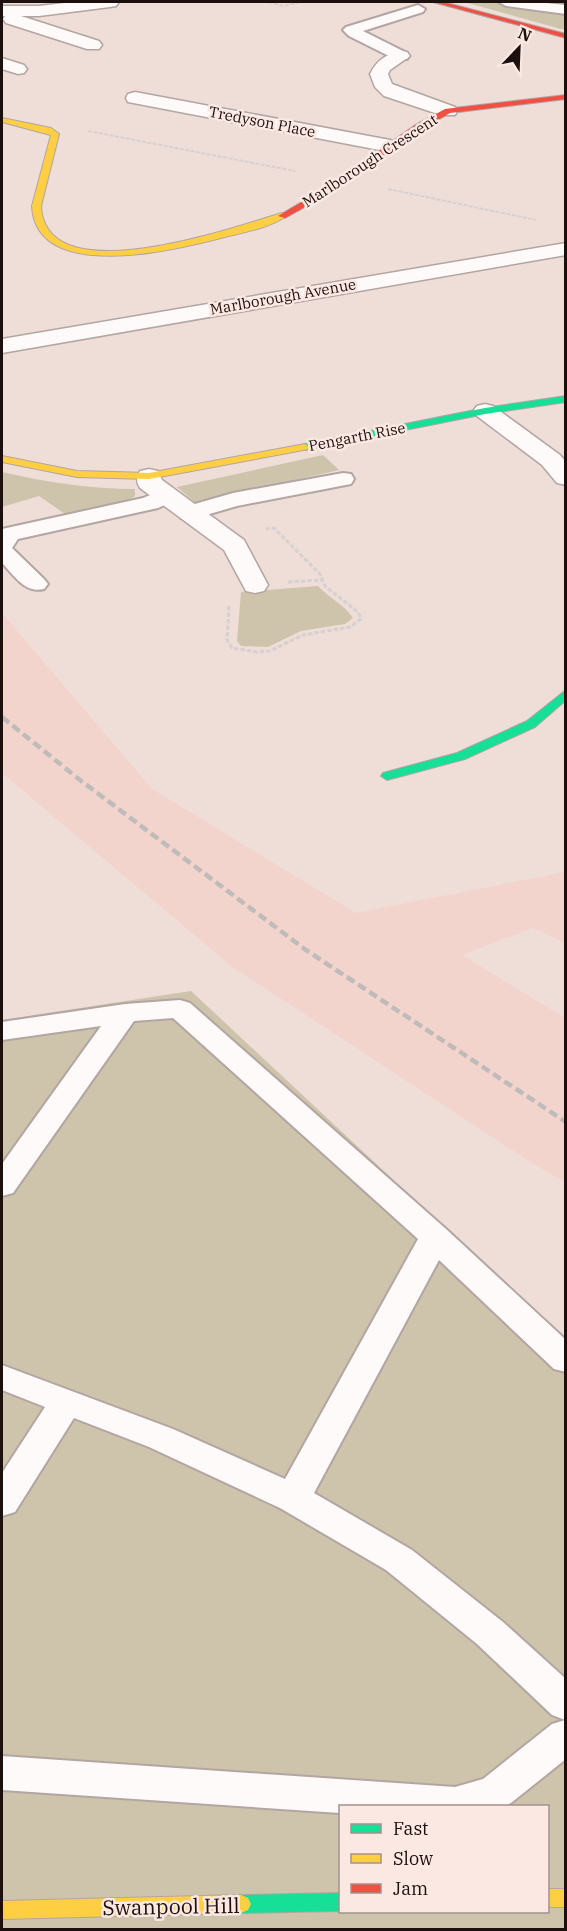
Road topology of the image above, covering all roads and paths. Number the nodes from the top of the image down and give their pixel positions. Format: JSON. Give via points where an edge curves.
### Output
{"nodes":[{"id":1,"x":110,"y":2,"type":"edge"},
{"id":2,"x":269,"y":2,"type":"edge"},
{"id":3,"x":301,"y":2,"type":"edge"},
{"id":4,"x":437,"y":2,"type":"edge"},
{"id":5,"x":506,"y":2,"type":"edge"},
{"id":6,"x":417,"y":9,"type":"dead end"},
{"id":7,"x":566,"y":10,"type":"edge"},
{"id":8,"x":2,"y":13,"type":"edge"},
{"id":9,"x":566,"y":36,"type":"edge"},
{"id":10,"x":93,"y":45,"type":"dead end"},
{"id":11,"x":401,"y":56,"type":"joint"},
{"id":12,"x":566,"y":97,"type":"edge"},
{"id":13,"x":135,"y":98,"type":"dead end"},
{"id":14,"x":448,"y":111,"type":"junction"},
{"id":15,"x":2,"y":120,"type":"edge"},
{"id":16,"x":390,"y":146,"type":"junction"},
{"id":17,"x":566,"y":249,"type":"edge"},
{"id":18,"x":2,"y":346,"type":"edge"},
{"id":19,"x":566,"y":399,"type":"edge"},
{"id":20,"x":485,"y":411,"type":"junction"},
{"id":21,"x":2,"y":459,"type":"edge"},
{"id":22,"x":149,"y":476,"type":"junction"},
{"id":23,"x":566,"y":478,"type":"edge"},
{"id":24,"x":343,"y":479,"type":"dead end"},
{"id":25,"x":165,"y":496,"type":"junction"},
{"id":26,"x":189,"y":513,"type":"junction"},
{"id":27,"x":2,"y":549,"type":"edge"},
{"id":28,"x":36,"y":584,"type":"dead end"},
{"id":29,"x":255,"y":585,"type":"dead end"},
{"id":30,"x":566,"y":693,"type":"edge"},
{"id":31,"x":387,"y":776,"type":"dead end"},
{"id":32,"x":125,"y":1012,"type":"junction"},
{"id":33,"x":2,"y":1031,"type":"edge"},
{"id":34,"x":2,"y":1186,"type":"edge"},
{"id":35,"x":435,"y":1238,"type":"junction"},
{"id":36,"x":566,"y":1360,"type":"edge"},
{"id":37,"x":2,"y":1377,"type":"edge"},
{"id":38,"x":66,"y":1402,"type":"junction"},
{"id":39,"x":292,"y":1498,"type":"junction"},
{"id":40,"x":2,"y":1502,"type":"edge"},
{"id":41,"x":566,"y":1704,"type":"edge"},
{"id":42,"x":566,"y":1736,"type":"edge"},
{"id":43,"x":2,"y":1773,"type":"edge"},
{"id":44,"x":549,"y":1898,"type":"edge"},
{"id":45,"x":566,"y":1898,"type":"edge"},
{"id":46,"x":339,"y":1902,"type":"edge"},
{"id":47,"x":2,"y":1910,"type":"edge"}],
"edges":[{"from":1,"to":8,"type":"street"},
{"from":2,"to":3,"type":"path","via":[[283,6]]},
{"from":4,"to":9,"type":"street"},
{"from":5,"to":7,"type":"lane"},
{"from":6,"to":11,"type":"lane","via":[[351,30]]},
{"from":8,"to":10,"type":"street"},
{"from":11,"to":14,"type":"street","via":[[382,68],[384,87]]},
{"from":12,"to":14,"type":"street","name":"Marlborough Crescent"},
{"from":13,"to":16,"type":"street","name":"Tredyson Place"},
{"from":14,"to":16,"type":"street","name":"Marlborough Crescent"},
{"from":15,"to":16,"type":"street","name":"Marlborough Crescent","via":[[55,134],[38,201],[40,227],[60,246],[81,252],[156,250],[265,223],[344,180]]},
{"from":17,"to":18,"type":"street","name":"Marlborough Avenue"},
{"from":19,"to":20,"type":"street","name":"Pengarth Rise"},
{"from":20,"to":22,"type":"street","name":"Pengarth Rise"},
{"from":20,"to":23,"type":"street","via":[[551,460]]},
{"from":21,"to":22,"type":"street","name":"Pengarth Rise","via":[[77,474]]},
{"from":22,"to":25,"type":"street","via":[[149,483]]},
{"from":24,"to":26,"type":"lane"},
{"from":25,"to":26,"type":"street"},
{"from":25,"to":27,"type":"lane","via":[[9,534]]},
{"from":26,"to":29,"type":"street","via":[[235,546]]},
{"from":27,"to":28,"type":"lane"},
{"from":30,"to":31,"type":"street","via":[[531,724],[461,756]]},
{"from":32,"to":33,"type":"lane"},
{"from":32,"to":34,"type":"lane"},
{"from":32,"to":35,"type":"lane","via":[[180,1009]]},
{"from":35,"to":36,"type":"lane"},
{"from":35,"to":39,"type":"lane"},
{"from":37,"to":38,"type":"lane"},
{"from":38,"to":39,"type":"lane","via":[[161,1438]]},
{"from":38,"to":40,"type":"lane"},
{"from":39,"to":41,"type":"lane","via":[[399,1560],[490,1633]]},
{"from":42,"to":43,"type":"lane","via":[[497,1791],[455,1804]]},
{"from":44,"to":45,"type":"street"},
{"from":46,"to":47,"type":"street","name":"Swanpool Hill"}]}
